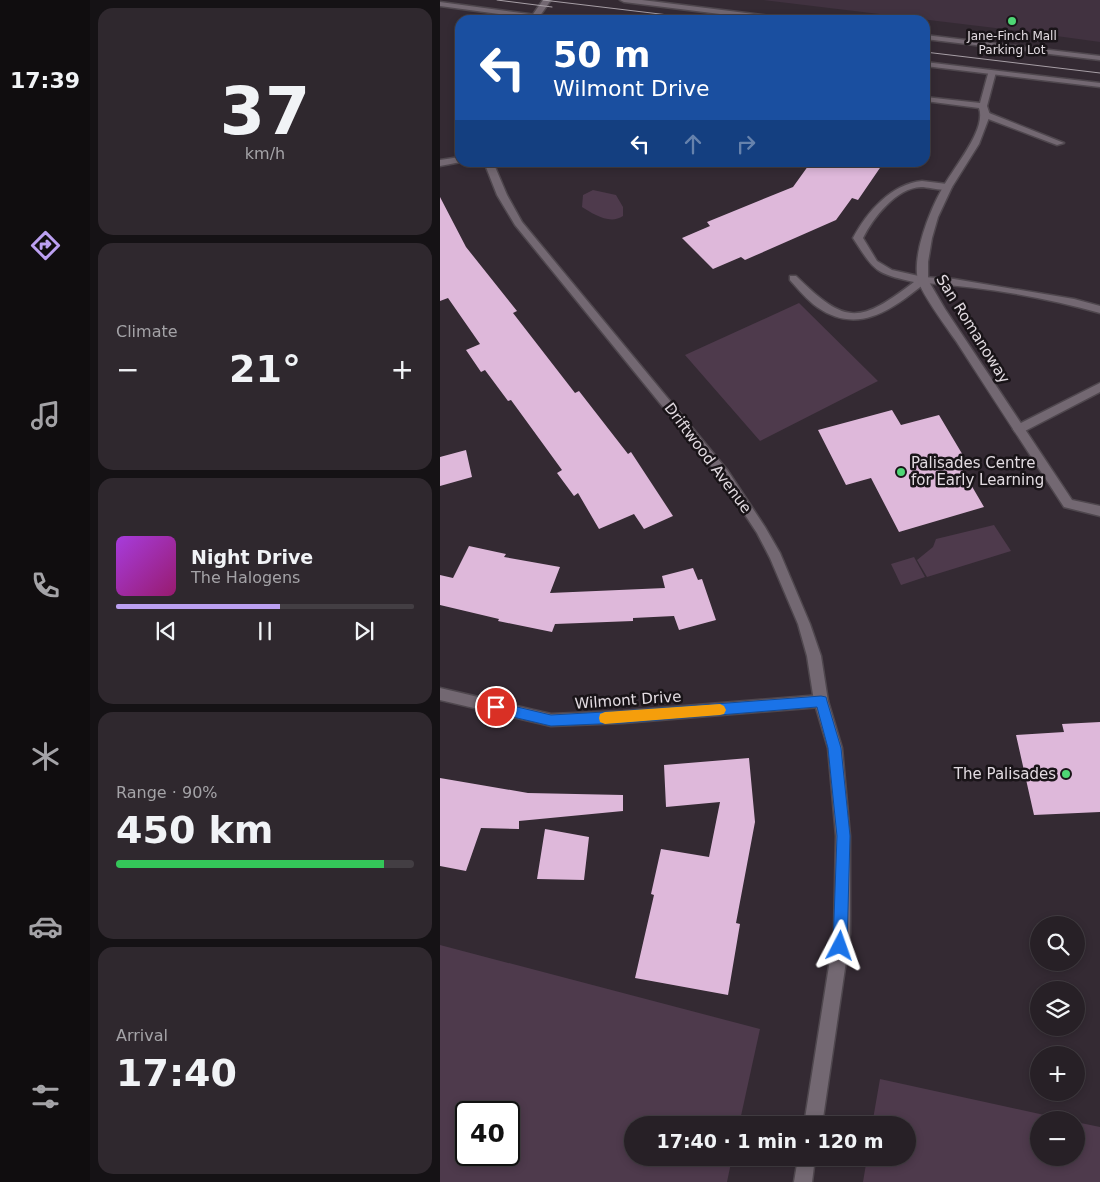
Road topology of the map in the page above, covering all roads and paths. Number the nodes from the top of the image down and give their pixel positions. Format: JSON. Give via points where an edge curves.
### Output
{"nodes":[{"id":1,"x":547,"y":0,"type":"edge"},
{"id":2,"x":624,"y":0,"type":"edge"},
{"id":3,"x":440,"y":4,"type":"edge"},
{"id":4,"x":514,"y":15,"type":"edge"},
{"id":5,"x":536,"y":15,"type":"edge"},
{"id":6,"x":746,"y":15,"type":"edge"},
{"id":7,"x":930,"y":38,"type":"edge"},
{"id":8,"x":1100,"y":58,"type":"edge"},
{"id":9,"x":930,"y":65,"type":"edge"},
{"id":10,"x":992,"y":72,"type":"junction"},
{"id":11,"x":1100,"y":85,"type":"edge"},
{"id":12,"x":930,"y":101,"type":"edge"},
{"id":13,"x":984,"y":110,"type":"junction"},
{"id":14,"x":1060,"y":143,"type":"dead end"},
{"id":15,"x":455,"y":161,"type":"edge"},
{"id":16,"x":440,"y":163,"type":"edge"},
{"id":17,"x":490,"y":167,"type":"edge"},
{"id":18,"x":947,"y":187,"type":"junction"},
{"id":19,"x":793,"y":278,"type":"dead end"},
{"id":20,"x":924,"y":280,"type":"junction"},
{"id":21,"x":1100,"y":310,"type":"edge"},
{"id":22,"x":1100,"y":387,"type":"edge"},
{"id":23,"x":1019,"y":429,"type":"junction"},
{"id":24,"x":1100,"y":511,"type":"edge"},
{"id":25,"x":440,"y":694,"type":"edge"},
{"id":26,"x":821,"y":701,"type":"junction"},
{"id":27,"x":814,"y":1116,"type":"edge"},
{"id":28,"x":806,"y":1166,"type":"edge"},
{"id":29,"x":803,"y":1182,"type":"edge"}],
"edges":[{"from":1,"to":5,"type":"street"},
{"from":2,"to":6,"type":"street"},
{"from":3,"to":4,"type":"street"},
{"from":7,"to":8,"type":"street"},
{"from":9,"to":10,"type":"street"},
{"from":10,"to":11,"type":"street"},
{"from":10,"to":13,"type":"street","name":"San Romanoway"},
{"from":12,"to":13,"type":"street"},
{"from":13,"to":14,"type":"street"},
{"from":13,"to":18,"type":"street","name":"San Romanoway","via":[[975,144]]},
{"from":15,"to":16,"type":"street"},
{"from":17,"to":26,"type":"street","name":"Driftwood Avenue","via":[[518,223],[724,474],[761,530],[804,624],[814,656]]},
{"from":18,"to":20,"type":"street","name":"San Romanoway","via":[[927,238]]},
{"from":18,"to":20,"type":"street","via":[[924,184],[901,190],[859,235],[874,263],[889,272]]},
{"from":19,"to":20,"type":"street","via":[[822,306],[836,314],[851,317],[880,311]]},
{"from":20,"to":21,"type":"street","via":[[981,286],[1074,302]]},
{"from":20,"to":23,"type":"street","name":"San Romanoway"},
{"from":22,"to":23,"type":"street"},
{"from":23,"to":24,"type":"street","name":"San Romanoway","via":[[1068,504]]},
{"from":25,"to":26,"type":"street","name":"Wilmont Drive","via":[[551,720]]},
{"from":26,"to":27,"type":"street","name":"Driftwood Avenue","via":[[835,748],[843,836],[843,889],[839,958]]},
{"from":28,"to":29,"type":"street"}]}
